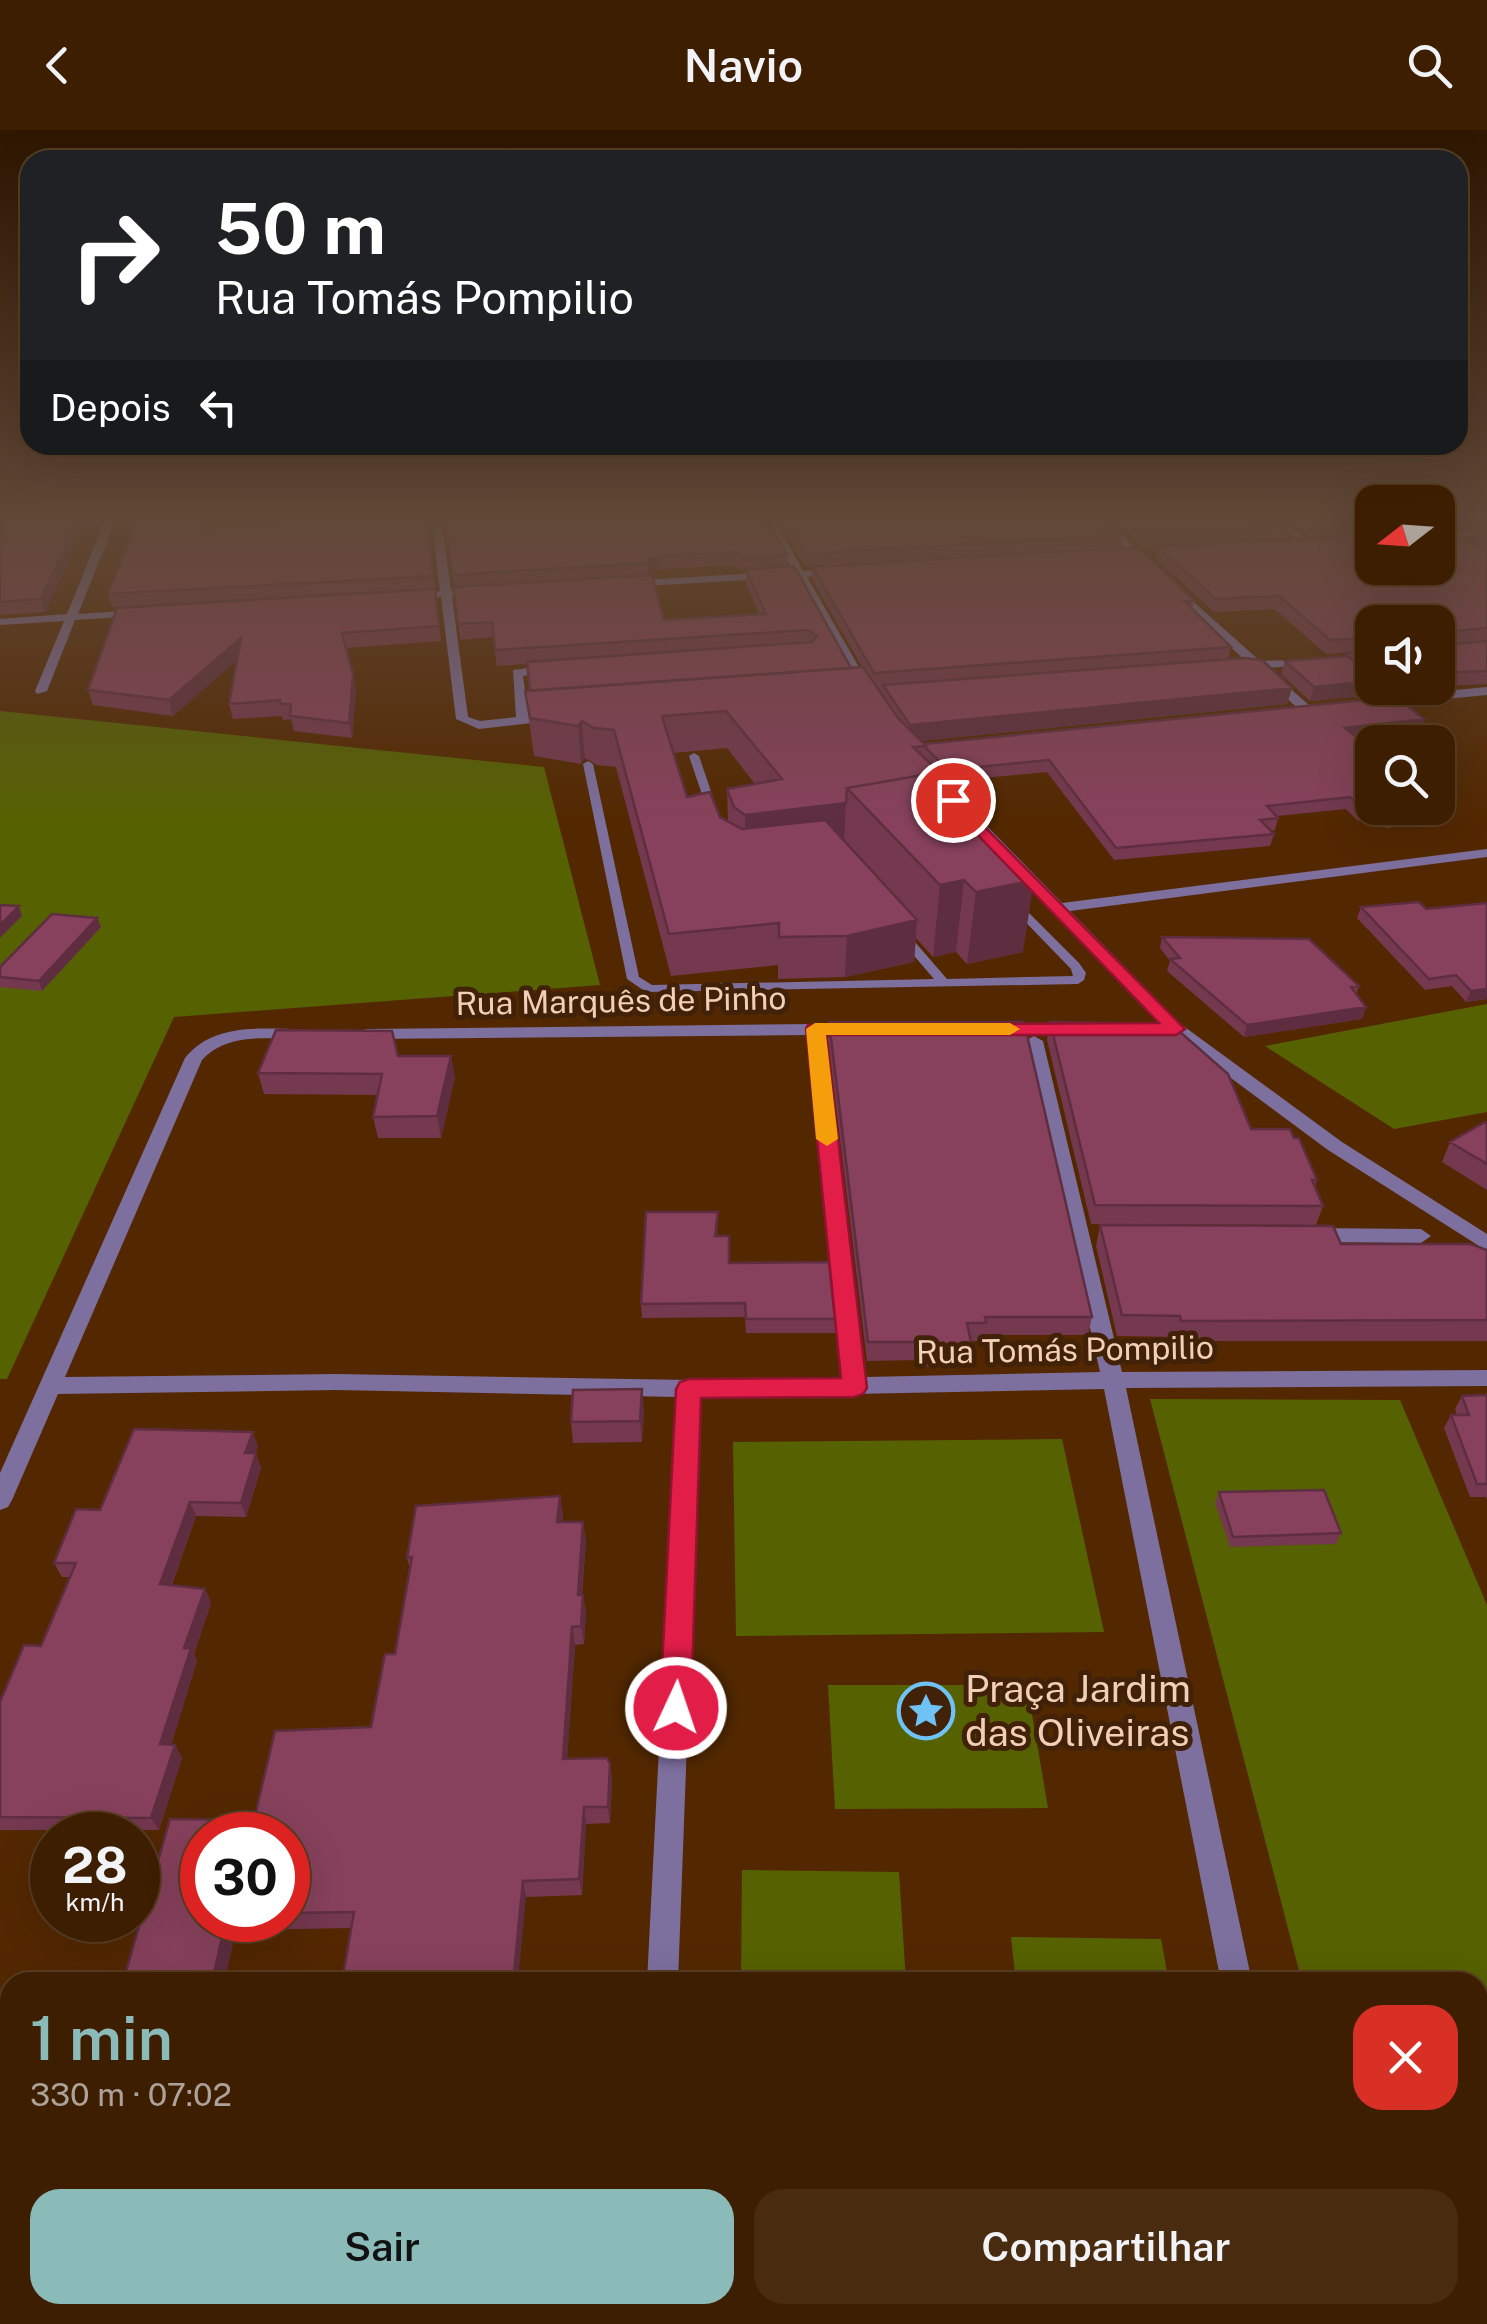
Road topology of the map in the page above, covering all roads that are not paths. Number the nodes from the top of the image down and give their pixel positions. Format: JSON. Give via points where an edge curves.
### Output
{"nodes":[{"id":1,"x":53,"y":618,"type":"edge"},
{"id":2,"x":73,"y":618,"type":"edge"},
{"id":3,"x":449,"y":618,"type":"edge"},
{"id":4,"x":826,"y":618,"type":"edge"},
{"id":5,"x":1209,"y":618,"type":"edge"},
{"id":6,"x":0,"y":622,"type":"edge"},
{"id":7,"x":1333,"y":660,"type":"edge"},
{"id":8,"x":1256,"y":665,"type":"junction"},
{"id":9,"x":574,"y":667,"type":"edge"},
{"id":10,"x":1216,"y":668,"type":"edge"},
{"id":11,"x":41,"y":691,"type":"dead end"},
{"id":12,"x":1487,"y":691,"type":"edge"},
{"id":13,"x":849,"y":694,"type":"edge"},
{"id":14,"x":1455,"y":694,"type":"edge"},
{"id":15,"x":1324,"y":707,"type":"edge"},
{"id":16,"x":1306,"y":709,"type":"junction"},
{"id":17,"x":1288,"y":711,"type":"edge"},
{"id":18,"x":560,"y":716,"type":"edge"},
{"id":19,"x":523,"y":719,"type":"junction"},
{"id":20,"x":694,"y":756,"type":"edge"},
{"id":21,"x":588,"y":764,"type":"edge"},
{"id":22,"x":928,"y":775,"type":"edge"},
{"id":23,"x":716,"y":819,"type":"edge"},
{"id":24,"x":978,"y":825,"type":"junction"},
{"id":25,"x":960,"y":828,"type":"edge"},
{"id":26,"x":1487,"y":853,"type":"edge"},
{"id":27,"x":1008,"y":898,"type":"edge"},
{"id":28,"x":1060,"y":908,"type":"junction"},
{"id":29,"x":893,"y":925,"type":"edge"},
{"id":30,"x":945,"y":984,"type":"junction"},
{"id":31,"x":815,"y":1029,"type":"junction"},
{"id":32,"x":874,"y":1029,"type":"edge"},
{"id":33,"x":973,"y":1029,"type":"edge"},
{"id":34,"x":1086,"y":1029,"type":"edge"},
{"id":35,"x":318,"y":1034,"type":"edge"},
{"id":36,"x":338,"y":1034,"type":"edge"},
{"id":37,"x":1034,"y":1041,"type":"dead end"},
{"id":38,"x":1288,"y":1235,"type":"edge"},
{"id":39,"x":1421,"y":1236,"type":"dead end"},
{"id":40,"x":1487,"y":1244,"type":"edge"},
{"id":41,"x":1487,"y":1378,"type":"edge"},
{"id":42,"x":1113,"y":1380,"type":"junction"},
{"id":43,"x":50,"y":1386,"type":"junction"},
{"id":44,"x":854,"y":1388,"type":"junction"},
{"id":45,"x":689,"y":1389,"type":"junction"},
{"id":46,"x":0,"y":1500,"type":"edge"},
{"id":47,"x":663,"y":1972,"type":"edge"},
{"id":48,"x":1235,"y":1972,"type":"edge"}],
"edges":[{"from":1,"to":6,"type":"street"},
{"from":2,"to":11,"type":"street"},
{"from":3,"to":19,"type":"street","via":[[462,718],[474,724]]},
{"from":4,"to":13,"type":"street","via":[[875,697]]},
{"from":5,"to":8,"type":"street"},
{"from":7,"to":8,"type":"street"},
{"from":8,"to":10,"type":"street"},
{"from":8,"to":16,"type":"street"},
{"from":9,"to":19,"type":"street","via":[[517,672]]},
{"from":12,"to":14,"type":"street"},
{"from":15,"to":16,"type":"street"},
{"from":16,"to":17,"type":"street"},
{"from":18,"to":19,"type":"street"},
{"from":20,"to":23,"type":"lane"},
{"from":21,"to":30,"type":"lane","via":[[639,984]]},
{"from":22,"to":24,"type":"street"},
{"from":24,"to":25,"type":"lane"},
{"from":24,"to":28,"type":"street"},
{"from":26,"to":28,"type":"street"},
{"from":27,"to":30,"type":"lane","via":[[1081,977]]},
{"from":28,"to":40,"type":"street","via":[[1167,1029]]},
{"from":29,"to":30,"type":"lane"},
{"from":31,"to":32,"type":"street","name":"Rua Marquês de Pinho"},
{"from":31,"to":36,"type":"street","name":"Rua Marquês de Pinho"},
{"from":31,"to":44,"type":"street"},
{"from":33,"to":34,"type":"street"},
{"from":35,"to":43,"type":"street","via":[[226,1037],[194,1058]]},
{"from":37,"to":42,"type":"street","via":[[1087,1235]]},
{"from":38,"to":39,"type":"street"},
{"from":41,"to":42,"type":"street","name":"Rua Tomás Pompilio"},
{"from":42,"to":44,"type":"street","name":"Rua Tomás Pompilio"},
{"from":42,"to":48,"type":"street"},
{"from":43,"to":45,"type":"street","name":"Rua Tomás Pompilio","via":[[336,1382]]},
{"from":43,"to":46,"type":"street"},
{"from":44,"to":45,"type":"street","name":"Rua Tomás Pompilio"},
{"from":45,"to":47,"type":"street"}]}
